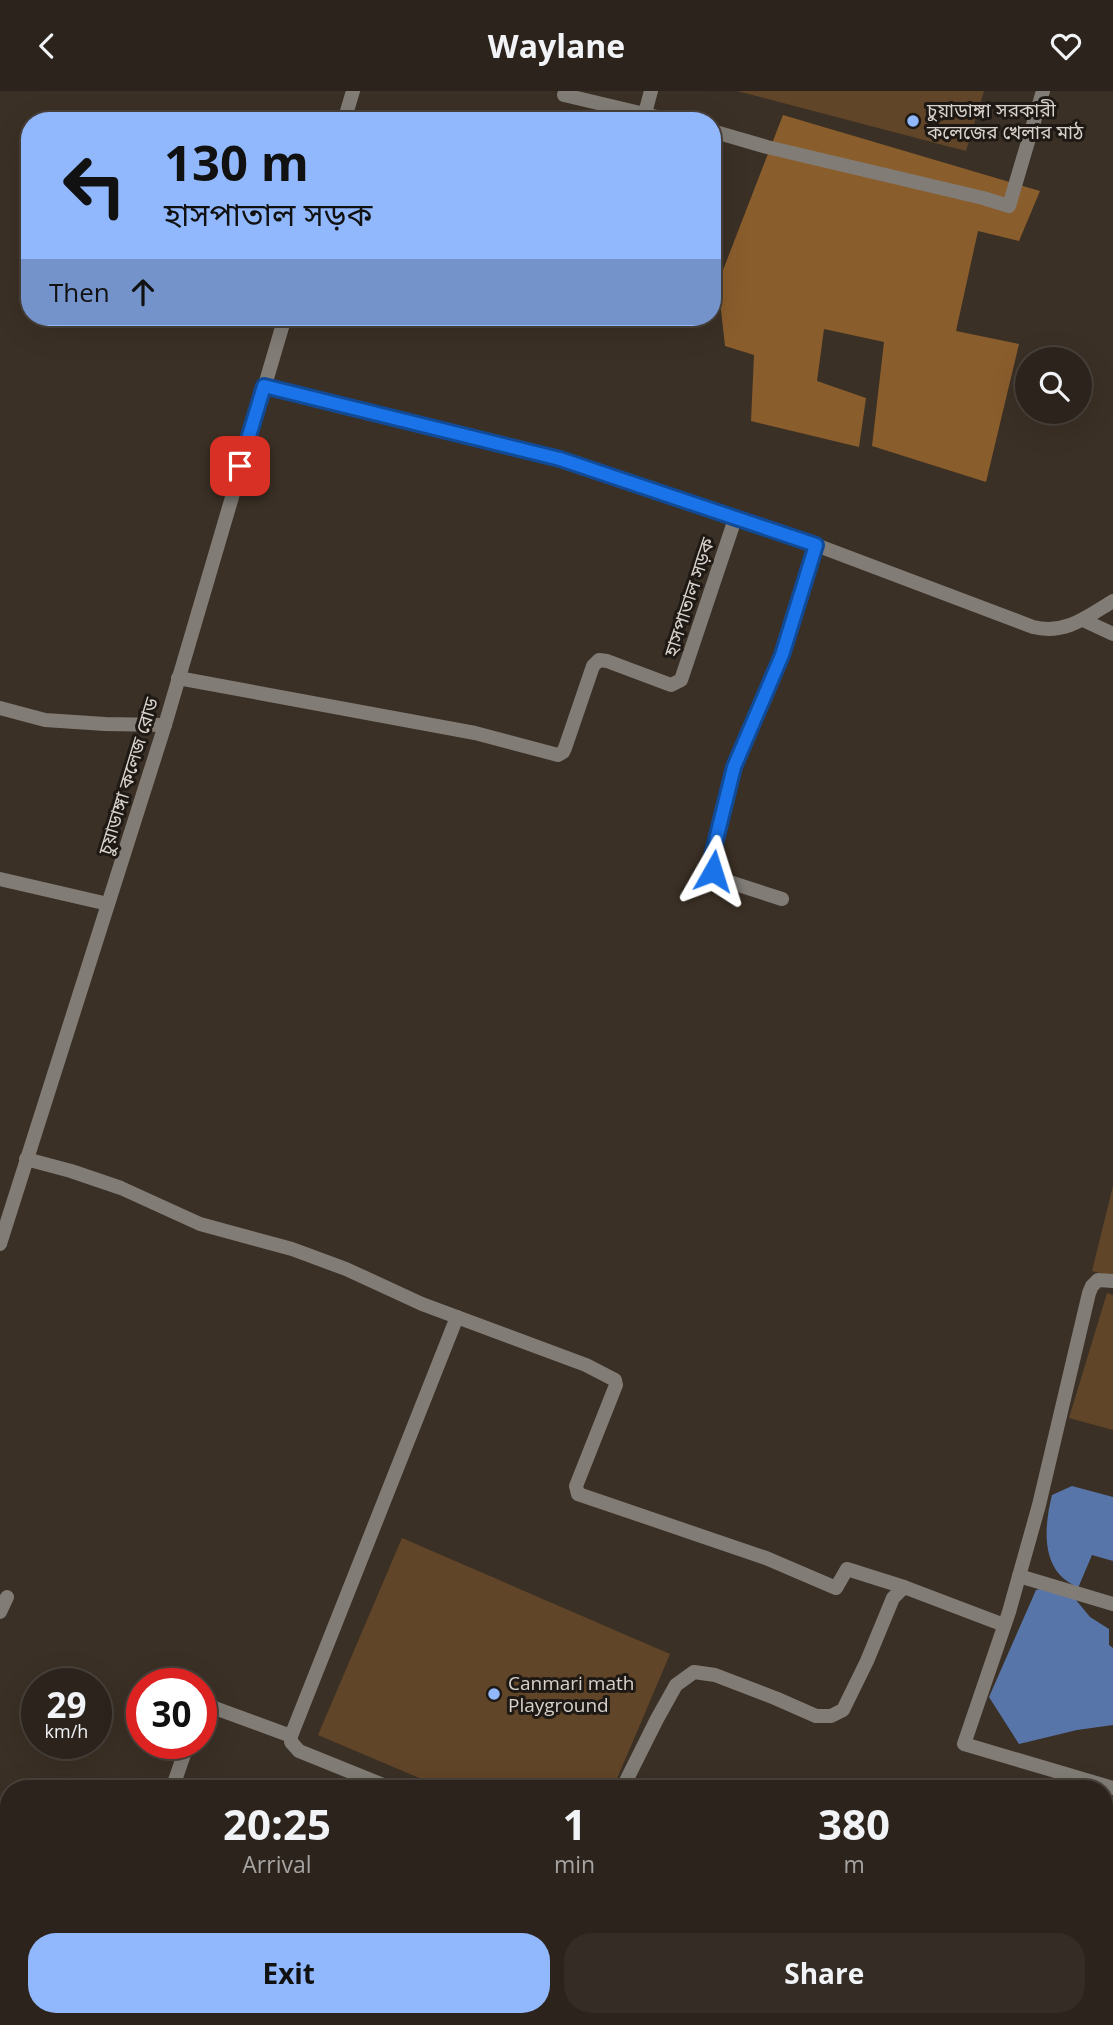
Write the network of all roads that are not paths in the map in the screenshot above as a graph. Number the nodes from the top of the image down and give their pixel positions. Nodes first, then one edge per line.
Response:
1 (354, 91) edge
2 (651, 91) edge
3 (1043, 91) edge
4 (564, 95) dead end
5 (347, 112) edge
6 (640, 112) edge
7 (645, 112) edge
8 (721, 134) edge
9 (282, 326) edge
10 (264, 386) junction
11 (735, 519) junction
12 (816, 545) junction
13 (1113, 601) edge
14 (1083, 619) junction
15 (1113, 634) edge
16 (178, 678) junction
17 (0, 708) edge
18 (165, 726) junction
19 (0, 879) edge
20 (782, 899) dead end
21 (108, 904) junction
22 (26, 1159) junction
23 (4, 1213) edge
24 (0, 1244) edge
25 (1113, 1282) edge
26 (457, 1317) junction
27 (1019, 1576) junction
28 (904, 1587) junction
29 (7, 1597) dead end
30 (1113, 1604) edge
31 (0, 1612) edge
32 (1004, 1625) junction
33 (217, 1709) edge
34 (291, 1736) junction
35 (182, 1759) edge
36 (175, 1780) edge
37 (371, 1780) edge
38 (626, 1780) edge
39 (1086, 1780) edge

1 - 5 street
2 - 7 street
3 - 8 street
4 - 6 street
9 - 10 street, চুয়াডাঙ্গা কলেজ রোড
10 - 11 street
10 - 16 street, চুয়াডাঙ্গা কলেজ রোড
11 - 12 street, হাসপাতাল সড়ক
11 - 16 street, হাসপাতাল সড়ক
12 - 14 street, হাসপাতাল সড়ক
12 - 20 street
13 - 14 street, হাসপাতাল সড়ক
14 - 15 street
16 - 18 street, চুয়াডাঙ্গা কলেজ রোড
17 - 18 street
18 - 21 street, চুয়াডাঙ্গা কলেজ রোড
19 - 21 street
21 - 22 street, চুয়াডাঙ্গা কলেজ রোড
22 - 23 street, চুয়াডাঙ্গা কলেজ রোড
22 - 26 street
23 - 24 street, চুয়াডাঙ্গা কলেজ রোড
25 - 27 street
26 - 28 street
26 - 34 street
27 - 30 street
27 - 32 street
28 - 32 street
28 - 38 street
29 - 31 street
32 - 39 street
33 - 34 street
34 - 37 street
35 - 36 street

